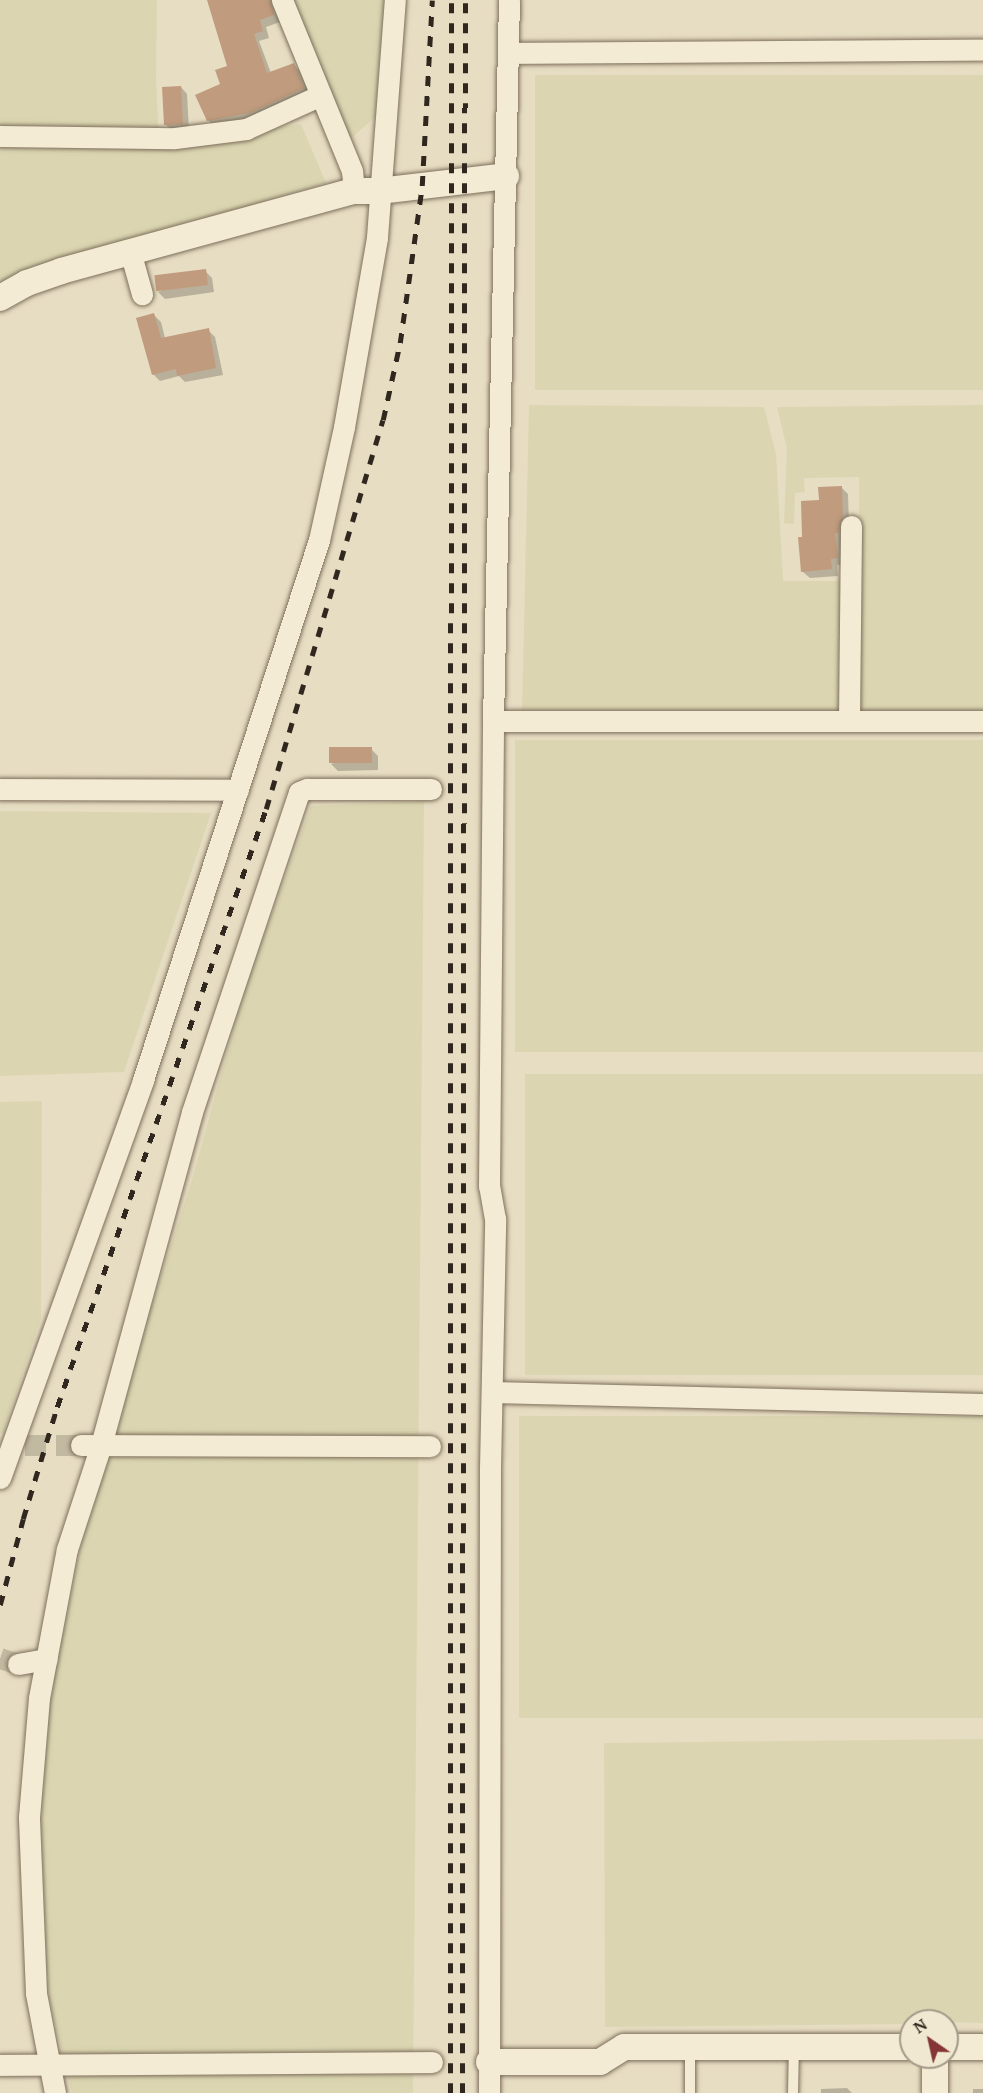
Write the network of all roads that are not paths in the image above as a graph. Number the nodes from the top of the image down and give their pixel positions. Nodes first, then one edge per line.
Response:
1 (282, 0) edge
2 (395, 0) edge
3 (509, 0) edge
4 (983, 50) edge
5 (509, 53) junction
6 (321, 95) junction
7 (0, 136) edge
8 (506, 176) junction
9 (367, 191) junction
10 (130, 251) junction
11 (142, 294) dead end
12 (0, 298) edge
13 (851, 526) dead end
14 (849, 720) junction
15 (983, 721) edge
16 (493, 722) junction
17 (0, 789) edge
18 (431, 789) dead end
19 (238, 790) junction
20 (492, 1392) junction
21 (983, 1404) edge
22 (12, 1445) edge
23 (91, 1445) junction
24 (429, 1446) dead end
25 (0, 1478) edge
26 (46, 1659) junction
27 (18, 1664) tunnel mouth
28 (794, 2046) junction
29 (690, 2047) junction
30 (899, 2047) edge
31 (959, 2047) edge
32 (983, 2047) edge
33 (432, 2062) dead end
34 (489, 2062) junction
35 (48, 2064) junction
36 (0, 2065) edge
37 (935, 2069) edge
38 (55, 2093) edge
39 (489, 2093) edge
40 (690, 2093) edge
41 (793, 2093) edge
42 (935, 2093) edge

1 - 6 street
2 - 9 street
3 - 5 street
4 - 5 street
5 - 8 street
6 - 7 street
6 - 9 street
8 - 9 street
8 - 16 street
9 - 10 street
9 - 19 street
10 - 11 street
10 - 12 street
13 - 14 street
14 - 15 street
14 - 16 street
16 - 20 street
17 - 19 street
18 - 23 street
19 - 22 street
20 - 21 street
20 - 34 street
22 - 25 street
23 - 24 street
23 - 26 street
26 - 27 street
26 - 35 street
28 - 29 street
28 - 30 street
28 - 41 lane
29 - 34 street
29 - 40 lane
31 - 32 street
33 - 35 street
34 - 39 street
35 - 36 street
35 - 38 street
37 - 42 street

